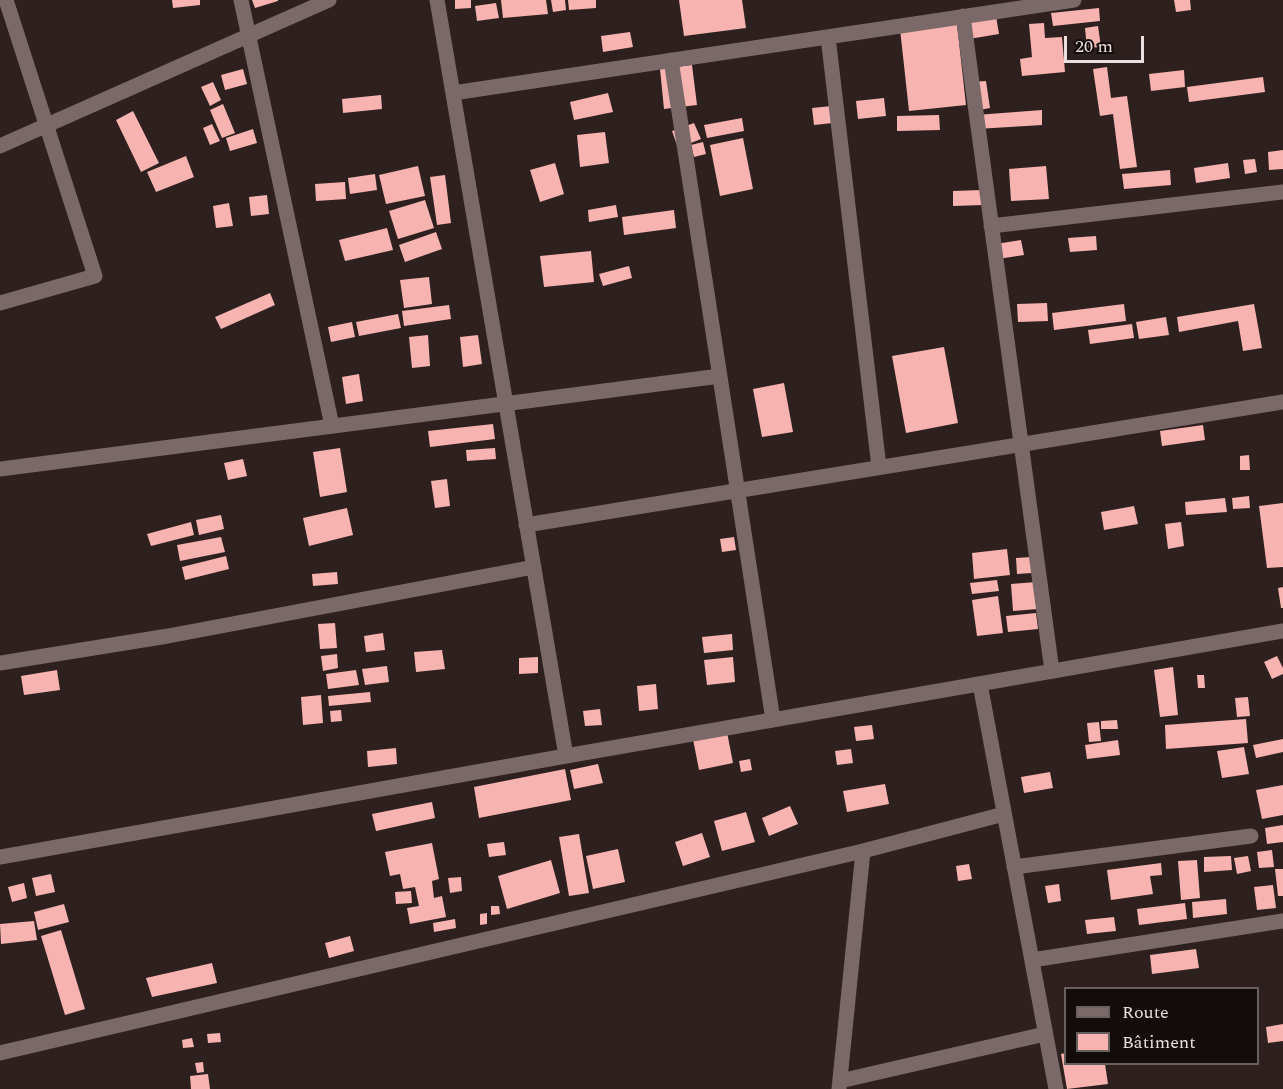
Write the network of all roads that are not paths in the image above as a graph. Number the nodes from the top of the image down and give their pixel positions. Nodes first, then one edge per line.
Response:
1 (6, 0) edge
2 (241, 0) edge
3 (329, 0) edge
4 (437, 0) edge
5 (1074, 0) edge
6 (963, 16) junction
7 (249, 36) junction
8 (828, 37) junction
9 (671, 60) junction
10 (453, 93) junction
11 (46, 125) junction
12 (0, 146) edge
13 (1283, 192) edge
14 (991, 226) junction
15 (0, 303) edge
16 (720, 376) junction
17 (1283, 402) edge
18 (506, 404) junction
19 (332, 426) junction
20 (1021, 445) junction
21 (879, 467) junction
22 (0, 468) edge
23 (737, 490) junction
24 (526, 525) junction
25 (534, 567) junction
26 (1283, 631) edge
27 (0, 663) edge
28 (1052, 671) junction
29 (980, 684) junction
30 (773, 720) junction
31 (566, 756) junction
32 (1004, 814) junction
33 (1251, 836) dead end
34 (863, 851) junction
35 (0, 857) edge
36 (1014, 867) junction
37 (1283, 921) edge
38 (1032, 960) junction
39 (1046, 1034) junction
40 (0, 1053) edge
41 (840, 1085) edge
42 (1056, 1089) edge

1 - 11 street
2 - 7 street
3 - 7 street
4 - 10 street
5 - 6 street
6 - 8 street
6 - 14 street
7 - 11 street
7 - 19 street
8 - 9 street
8 - 21 street
9 - 10 street
9 - 16 street
10 - 18 street
11 - 12 street
11 - 15 street
13 - 14 street
14 - 20 street
16 - 18 street
16 - 23 street
17 - 20 street
18 - 19 street
18 - 24 street
19 - 22 street
20 - 21 street
20 - 28 street
21 - 23 street
23 - 24 street
23 - 30 street
24 - 25 street
25 - 27 street
25 - 31 street
26 - 28 street
28 - 29 street
29 - 30 street
29 - 32 street
30 - 31 street
31 - 35 street
32 - 34 street
32 - 36 street
33 - 36 street
34 - 40 street
34 - 41 street
36 - 38 street
37 - 38 street
38 - 39 street
39 - 41 street
39 - 42 street

